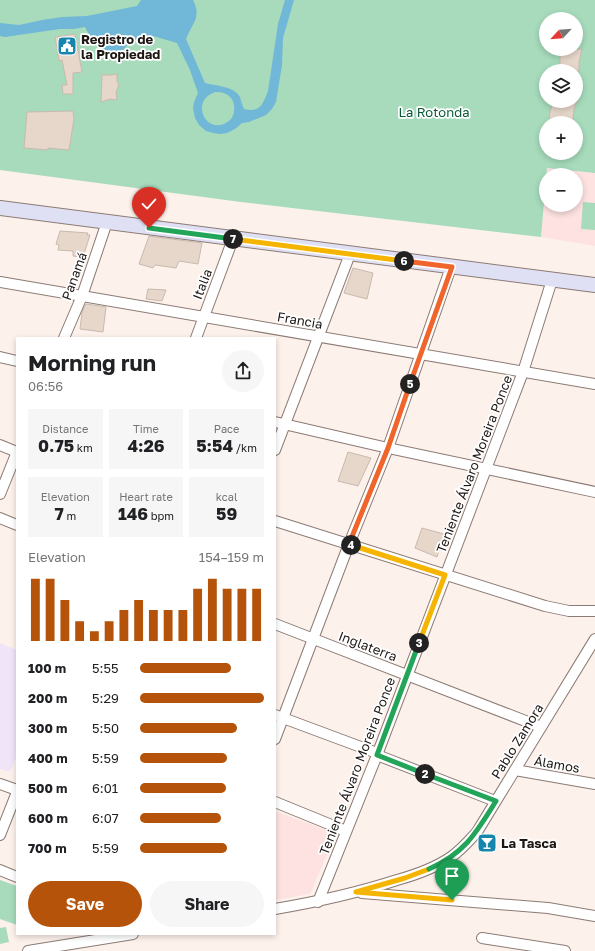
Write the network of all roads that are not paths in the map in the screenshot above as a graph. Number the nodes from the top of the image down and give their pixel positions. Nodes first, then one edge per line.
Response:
1 (0, 208) edge
2 (107, 222) junction
3 (233, 239) junction
4 (350, 254) junction
5 (452, 267) junction
6 (552, 280) junction
7 (0, 282) edge
8 (595, 285) edge
9 (82, 296) junction
10 (204, 317) junction
11 (64, 337) edge
12 (196, 337) edge
13 (318, 337) junction
14 (421, 354) junction
15 (0, 357) edge
16 (16, 361) edge
17 (523, 372) junction
18 (595, 384) edge
19 (280, 423) edge
20 (0, 445) edge
21 (276, 445) edge
22 (388, 448) junction
23 (16, 452) edge
24 (16, 454) edge
25 (486, 469) junction
26 (595, 492) edge
27 (0, 494) edge
28 (0, 518) edge
29 (276, 521) edge
30 (16, 525) edge
31 (349, 544) junction
32 (445, 575) junction
33 (595, 611) edge
34 (276, 624) edge
35 (313, 639) junction
36 (595, 639) edge
37 (407, 675) junction
38 (279, 716) edge
39 (541, 727) junction
40 (276, 733) edge
41 (377, 754) junction
42 (515, 770) junction
43 (0, 784) edge
44 (595, 784) edge
45 (16, 791) edge
46 (16, 794) edge
47 (496, 801) junction
48 (276, 802) edge
49 (346, 831) junction
50 (0, 835) edge
51 (0, 870) edge
52 (16, 876) edge
53 (356, 892) junction
54 (318, 902) junction
55 (276, 909) edge
56 (595, 916) edge
57 (127, 935) edge
58 (482, 938) dead end
59 (85, 942) edge
60 (28, 951) edge
61 (564, 951) edge

1 - 2 street
2 - 3 street
2 - 9 street, Panamá
3 - 4 street
3 - 10 street, Italia
4 - 5 street
4 - 13 street
5 - 6 street
5 - 14 street
6 - 8 street
6 - 17 street, Teniente Álvaro Moreira Ponce
7 - 9 street, Francia
9 - 10 street, Francia
9 - 11 street, Panamá
10 - 12 street, Italia
10 - 13 street, Francia
13 - 14 street, Francia
13 - 19 street
14 - 17 street, Francia
14 - 22 street
15 - 16 street
17 - 18 street, Francia
17 - 25 street, Teniente Álvaro Moreira Ponce
19 - 21 street
19 - 22 street
20 - 23 street
22 - 25 street
22 - 31 street
24 - 27 street
25 - 26 street
25 - 32 street, Teniente Álvaro Moreira Ponce
28 - 30 street
29 - 31 street
31 - 32 street
31 - 35 street
32 - 33 street
32 - 37 street, Teniente Álvaro Moreira Ponce
34 - 35 street, Inglaterra
35 - 37 street, Inglaterra
35 - 38 street
36 - 39 street, Pablo Zamora
37 - 39 street, Inglaterra
37 - 41 street, Teniente Álvaro Moreira Ponce
38 - 40 street
38 - 41 street
39 - 42 street, Pablo Zamora
41 - 47 street
41 - 49 street, Teniente Álvaro Moreira Ponce
42 - 44 street, Álamos
42 - 47 street, Pablo Zamora
43 - 45 street
46 - 50 street
47 - 53 street, Pablo Zamora
48 - 49 street
49 - 54 street, Teniente Álvaro Moreira Ponce
51 - 52 street
53 - 54 street, Pablo Zamora
53 - 56 street
54 - 55 street, Pablo Zamora
57 - 59 street
58 - 61 street
59 - 60 street

